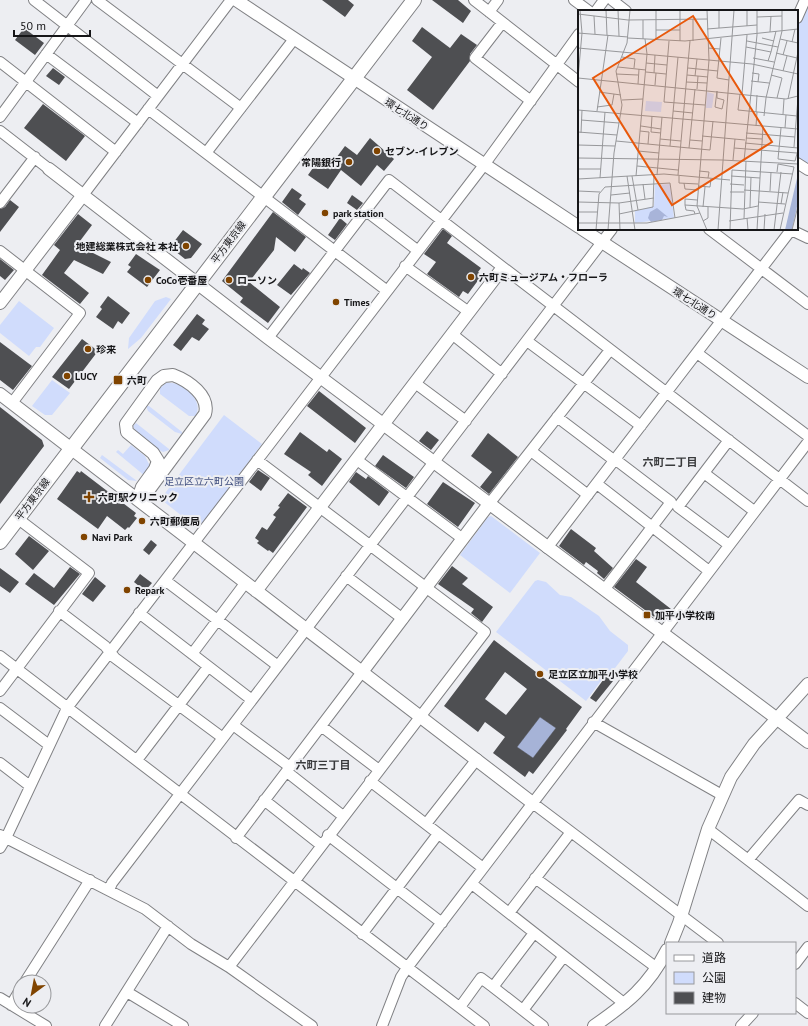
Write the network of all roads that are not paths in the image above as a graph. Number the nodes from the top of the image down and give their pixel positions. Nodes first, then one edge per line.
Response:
1 (34, 0) edge
2 (86, 0) edge
3 (97, 0) edge
4 (231, 0) edge
5 (236, 0) edge
6 (414, 0) edge
7 (474, 0) edge
8 (498, 0) edge
9 (574, 0) edge
10 (604, 0) edge
11 (612, 0) edge
12 (805, 0) edge
13 (588, 10) edge
14 (597, 10) edge
15 (625, 10) edge
16 (489, 12) junction
17 (798, 16) edge
18 (502, 23) junction
19 (67, 25) junction
20 (578, 35) edge
21 (294, 39) junction
22 (46, 54) junction
23 (0, 62) edge
24 (183, 64) junction
25 (557, 65) junction
26 (353, 79) junction
27 (578, 81) edge
28 (26, 82) junction
29 (158, 96) junction
30 (531, 101) junction
31 (241, 108) junction
32 (148, 109) junction
33 (0, 116) edge
34 (138, 123) junction
35 (0, 131) edge
36 (116, 152) junction
37 (206, 154) junction
38 (35, 157) junction
39 (798, 164) edge
40 (484, 165) junction
41 (49, 169) joint
42 (808, 170) edge
43 (83, 195) junction
44 (263, 196) junction
45 (0, 204) edge
46 (366, 210) junction
47 (441, 220) junction
48 (578, 226) edge
49 (584, 230) edge
50 (611, 230) edge
51 (710, 230) edge
52 (790, 230) edge
53 (807, 237) edge
54 (602, 242) junction
55 (335, 250) junction
56 (418, 250) junction
57 (0, 251) edge
58 (405, 266) junction
59 (502, 269) junction
60 (762, 269) junction
61 (25, 270) junction
62 (196, 283) junction
63 (386, 290) junction
64 (0, 303) edge
65 (808, 304) edge
66 (553, 306) junction
67 (468, 312) junction
68 (722, 321) junction
69 (452, 334) junction
70 (268, 338) junction
71 (527, 341) junction
72 (610, 350) junction
73 (697, 353) junction
74 (502, 374) junction
75 (321, 377) junction
76 (808, 377) edge
77 (415, 383) junction
78 (584, 383) junction
79 (667, 392) junction
80 (0, 394) edge
81 (12, 403) junction
82 (557, 418) junction
83 (466, 420) junction
84 (383, 425) junction
85 (641, 426) junction
86 (808, 436) edge
87 (729, 440) junction
88 (808, 442) edge
89 (70, 448) junction
90 (531, 451) junction
91 (257, 460) junction
92 (357, 460) junction
93 (615, 460) junction
94 (434, 462) junction
95 (704, 473) junction
96 (779, 479) junction
97 (597, 484) junction
98 (588, 495) junction
99 (407, 497) junction
100 (138, 499) junction
101 (808, 501) edge
102 (489, 504) junction
103 (674, 504) junction
104 (321, 508) junction
105 (754, 512) junction
106 (17, 518) junction
107 (652, 527) junction
108 (462, 539) junction
109 (0, 542) edge
110 (194, 542) junction
111 (729, 545) junction
112 (370, 546) junction
113 (547, 548) junction
114 (709, 571) junction
115 (346, 576) junction
116 (166, 581) junction
117 (246, 582) junction
118 (426, 588) junction
119 (256, 590) junction
120 (604, 590) junction
121 (59, 612) junction
122 (139, 613) junction
123 (218, 619) junction
124 (403, 619) junction
125 (306, 628) junction
126 (662, 634) junction
127 (110, 652) junction
128 (192, 654) junction
129 (0, 656) edge
130 (208, 666) junction
131 (278, 666) junction
132 (16, 669) junction
133 (362, 672) junction
134 (808, 684) edge
135 (0, 690) edge
136 (252, 700) junction
137 (179, 705) junction
138 (0, 708) edge
139 (67, 708) junction
140 (420, 716) junction
141 (776, 718) junction
142 (593, 722) junction
143 (233, 725) junction
144 (321, 726) junction
145 (223, 738) junction
146 (808, 742) edge
147 (49, 745) junction
148 (477, 759) junction
149 (137, 760) junction
150 (0, 763) edge
151 (288, 770) junction
152 (378, 770) junction
153 (370, 781) junction
154 (30, 786) junction
155 (181, 794) junction
156 (722, 795) junction
157 (264, 800) junction
158 (532, 802) junction
159 (808, 805) edge
160 (343, 816) junction
161 (426, 824) junction
162 (708, 829) junction
163 (571, 832) junction
164 (438, 834) junction
165 (328, 835) junction
166 (3, 837) edge
167 (236, 838) junction
168 (321, 845) junction
169 (0, 848) edge
170 (748, 860) junction
171 (483, 868) junction
172 (535, 878) junction
173 (90, 880) junction
174 (294, 881) junction
175 (472, 884) junction
176 (397, 888) junction
177 (109, 890) junction
178 (808, 906) edge
179 (509, 913) junction
180 (682, 915) junction
181 (442, 923) junction
182 (168, 926) junction
183 (534, 933) junction
184 (362, 934) junction
185 (670, 942) edge
186 (717, 942) edge
187 (808, 947) edge
188 (666, 952) edge
189 (564, 956) junction
190 (796, 963) edge
191 (229, 968) junction
192 (407, 968) junction
193 (657, 968) junction
194 (30, 974) edge
195 (493, 987) junction
196 (127, 992) junction
197 (0, 998) edge
198 (11, 1004) joint
199 (625, 1004) junction
200 (796, 1004) edge
201 (460, 1007) junction
202 (523, 1010) junction
203 (808, 1013) edge
204 (752, 1014) edge
205 (306, 1024) edge
206 (46, 1026) edge
207 (105, 1026) edge
208 (183, 1026) edge
209 (382, 1026) edge
210 (484, 1026) edge
211 (543, 1026) edge
212 (594, 1026) edge
213 (741, 1026) edge

1 - 19 street
2 - 19 street
3 - 24 street
4 - 24 street
5 - 21 street, 環七北通り
6 - 26 main road, 平方東京線
7 - 16 street
8 - 16 street
9 - 13 street
10 - 14 street
11 - 15 street
12 - 17 street
16 - 18 street
18 - 25 street
18 - 30 street
19 - 22 street
19 - 29 street
20 - 25 street
21 - 26 street, 環七北通り
21 - 31 street
22 - 28 street
22 - 34 street
23 - 28 street
24 - 29 street
24 - 31 street
25 - 27 street
25 - 30 street
26 - 40 street, 環七北通り
26 - 44 main road, 平方東京線
28 - 33 street
28 - 36 street
29 - 32 street
30 - 40 street
31 - 37 street
32 - 34 street
32 - 37 street
34 - 36 street
35 - 38 street
36 - 43 street
37 - 44 street
38 - 41 street
38 - 45 street
39 - 42 street
40 - 47 street
40 - 48 street, 環七北通り
41 - 43 street
43 - 61 street
43 - 62 street
44 - 55 street
44 - 62 main road, 平方東京線
46 - 47 street
46 - 55 street
46 - 56 street
47 - 56 street
47 - 59 street
49 - 54 street, 環七北通り
50 - 54 street
51 - 60 street
52 - 53 street
52 - 60 street
54 - 66 street
54 - 68 street, 環七北通り
55 - 63 street
55 - 70 street
56 - 58 street
57 - 61 street
58 - 63 street
58 - 67 street
59 - 66 street
59 - 67 street
60 - 65 street
60 - 68 street
61 - 64 street
61 - 81 street
62 - 70 street
62 - 89 main road, 平方東京線
63 - 75 street
66 - 71 street
66 - 72 street
67 - 69 street
68 - 73 street
68 - 76 street, 環七北通り
69 - 74 street
69 - 77 street
70 - 75 street
71 - 74 street
71 - 78 street
72 - 78 street
72 - 79 street
73 - 79 street
73 - 86 street
74 - 83 street
75 - 84 street
75 - 91 street
77 - 83 street
77 - 84 street
78 - 82 street
78 - 85 street
79 - 85 street
79 - 87 street
80 - 81 street
81 - 89 street
82 - 90 street
82 - 93 street
83 - 94 street
84 - 92 street
84 - 94 street
85 - 93 street
87 - 95 street
87 - 96 street
88 - 96 street
89 - 100 street
89 - 106 main road, 平方東京線
90 - 98 street
90 - 102 street
91 - 104 street
91 - 110 street
92 - 99 street
92 - 104 street
93 - 97 street
93 - 103 street
94 - 99 street
94 - 102 street
95 - 103 street
95 - 105 street
96 - 101 street
96 - 105 street
97 - 98 street
97 - 107 street
98 - 113 street
99 - 108 street
99 - 112 street
100 - 100 street
100 - 110 street
102 - 108 street
102 - 113 street
103 - 107 street
103 - 111 street
104 - 112 street
104 - 119 street
105 - 111 street
106 - 109 main road, 平方東京線
106 - 121 street
107 - 114 street
107 - 120 street
108 - 118 street
110 - 116 street
110 - 117 street
111 - 114 street
112 - 115 street
112 - 118 street
113 - 120 street
114 - 126 street
115 - 124 street
115 - 125 street
116 - 122 street
116 - 123 street
117 - 119 street
117 - 123 street
118 - 124 street
118 - 140 street
119 - 125 street
120 - 126 street
121 - 127 street
121 - 132 street
122 - 127 street
122 - 128 street
123 - 128 street
123 - 131 street
124 - 133 street
125 - 131 street
125 - 133 street
126 - 141 street
126 - 142 street
127 - 137 street
127 - 139 street
128 - 130 street
129 - 132 street
130 - 136 street
130 - 137 street
131 - 136 street
132 - 135 street
132 - 139 street
133 - 140 street
133 - 144 street
134 - 141 street
136 - 143 street
137 - 145 street
137 - 149 street
138 - 147 street
139 - 147 street
139 - 149 street
140 - 148 street
140 - 152 street
141 - 146 street
141 - 156 street
142 - 156 street
142 - 158 street
143 - 145 street
143 - 151 street
144 - 151 street
144 - 152 street
145 - 155 street
147 - 154 street
148 - 158 street
148 - 161 street
149 - 155 street
150 - 154 street
151 - 157 street
151 - 160 street
152 - 153 street
153 - 160 street
153 - 161 street
154 - 166 street
155 - 167 street
155 - 177 street
156 - 162 street
157 - 167 street
157 - 168 street
158 - 163 street
158 - 171 street
159 - 170 street
160 - 165 street
161 - 164 street
162 - 170 street
162 - 180 street
163 - 172 street
163 - 180 street
164 - 171 street
164 - 176 street
165 - 168 street
165 - 176 street
166 - 169 street
166 - 173 street
167 - 174 street
168 - 174 street
170 - 178 street
171 - 175 street
172 - 179 street
172 - 193 street
173 - 177 street
173 - 194 street
174 - 184 street
174 - 191 street
175 - 179 street
175 - 181 street
176 - 181 street
176 - 184 street
177 - 182 street
179 - 183 street
180 - 185 street
180 - 186 street
181 - 192 street
182 - 191 street
182 - 196 street
183 - 189 street
183 - 195 street
184 - 192 street
187 - 190 street
188 - 193 street
189 - 199 street
189 - 202 street
191 - 205 street
192 - 201 street
192 - 209 street
193 - 199 street
195 - 201 street
195 - 202 street
196 - 207 street
196 - 208 street
197 - 198 street
198 - 206 street
199 - 212 street
200 - 203 street
201 - 210 street
202 - 211 street
204 - 213 street

